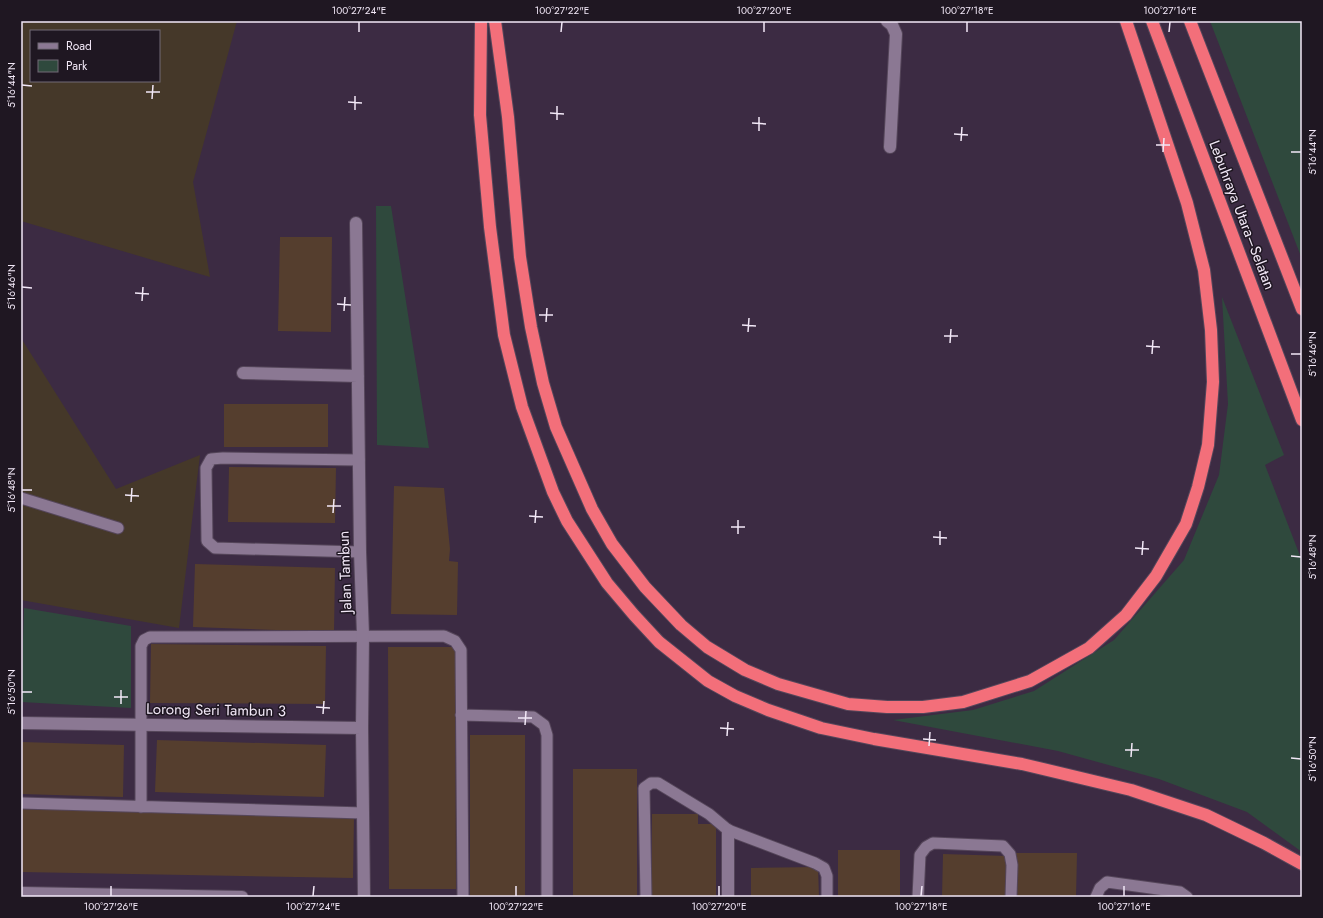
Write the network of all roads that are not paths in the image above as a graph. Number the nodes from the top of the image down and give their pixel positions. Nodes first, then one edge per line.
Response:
1 (481, 21) edge
2 (496, 21) edge
3 (887, 21) edge
4 (1126, 21) edge
5 (1152, 21) edge
6 (1190, 21) edge
7 (890, 147) dead end
8 (356, 223) dead end
9 (1302, 309) edge
10 (243, 373) dead end
11 (358, 376) junction
12 (1302, 420) edge
13 (359, 460) junction
14 (21, 498) edge
15 (118, 528) dead end
16 (360, 552) junction
17 (363, 635) junction
18 (461, 715) junction
19 (21, 723) edge
20 (140, 725) junction
21 (362, 728) junction
22 (21, 803) edge
23 (141, 807) junction
24 (363, 813) junction
25 (728, 830) junction
26 (1302, 864) edge
27 (21, 893) edge
28 (242, 897) edge
29 (364, 897) edge
30 (462, 897) edge
31 (547, 897) edge
32 (646, 897) edge
33 (728, 897) edge
34 (827, 897) edge
35 (918, 897) edge
36 (1011, 897) edge
37 (1096, 897) edge
38 (1187, 897) edge

1 - 26 highway
2 - 4 highway
3 - 7 street
5 - 12 highway, Lebuhraya Utara–Selatan
6 - 9 highway, Lebuhraya Utara–Selatan
8 - 11 street, Jalan Tambun
10 - 11 street
11 - 13 street, Jalan Tambun
13 - 16 street, Jalan Tambun
13 - 16 lane
14 - 15 lane
16 - 17 street, Jalan Tambun
17 - 18 lane
17 - 20 lane
17 - 21 street, Jalan Tambun
18 - 30 lane
18 - 31 lane
19 - 20 street, Lorong Seri Tambun 3
20 - 21 street, Lorong Seri Tambun 3
20 - 23 lane
21 - 24 street, Jalan Tambun
22 - 23 lane
23 - 24 lane
24 - 29 street, Jalan Tambun
25 - 32 lane
25 - 33 street
25 - 34 lane
27 - 28 street
35 - 36 lane
37 - 38 lane

